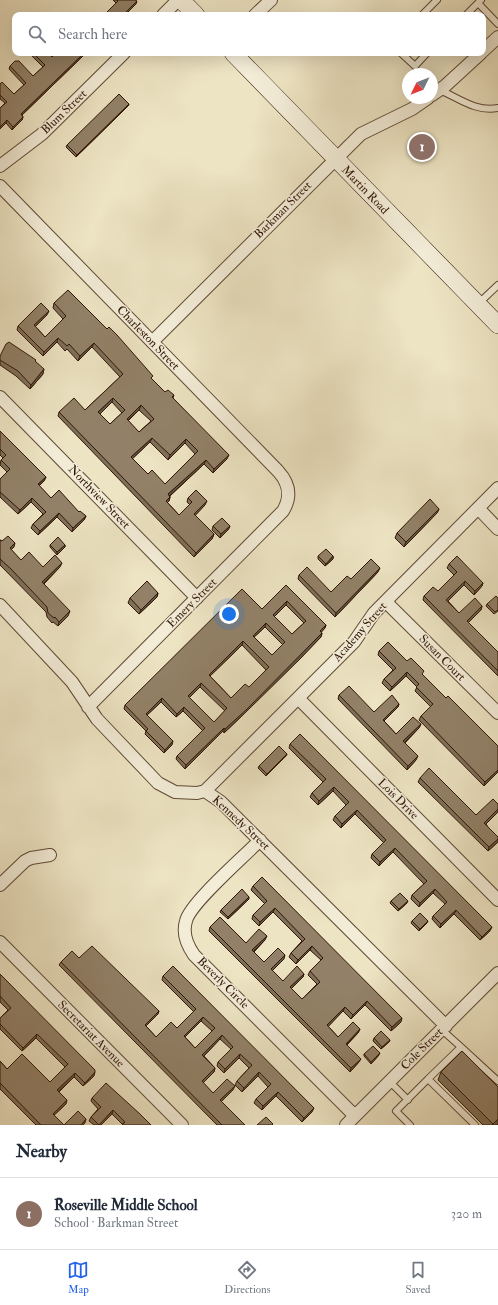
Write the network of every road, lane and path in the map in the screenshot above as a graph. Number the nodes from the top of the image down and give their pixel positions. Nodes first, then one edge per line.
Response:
1 (178, 0) edge
2 (181, 0) edge
3 (271, 0) edge
4 (437, 0) edge
5 (479, 2) edge
6 (165, 12) edge
7 (193, 12) edge
8 (258, 12) edge
9 (425, 12) edge
10 (469, 12) edge
11 (498, 24) edge
12 (498, 37) edge
13 (486, 48) edge
14 (121, 56) edge
15 (236, 56) edge
16 (404, 56) edge
17 (424, 56) edge
18 (478, 56) edge
19 (438, 91) edge
20 (438, 94) edge
21 (419, 104) edge
22 (498, 108) edge
23 (335, 158) junction
24 (0, 166) edge
25 (0, 186) edge
26 (498, 285) edge
27 (478, 305) junction
28 (498, 326) edge
29 (152, 342) junction
30 (0, 397) edge
31 (498, 488) edge
32 (289, 495) joint
33 (478, 508) junction
34 (498, 529) edge
35 (197, 598) junction
36 (386, 602) junction
37 (0, 605) edge
38 (298, 698) junction
39 (88, 707) junction
40 (498, 713) edge
41 (205, 791) junction
42 (260, 840) junction
43 (50, 855) dead end
44 (0, 885) edge
45 (498, 900) edge
46 (0, 942) edge
47 (498, 973) edge
48 (444, 1028) junction
49 (461, 1047) junction
50 (428, 1079) junction
51 (498, 1081) edge
52 (390, 1082) junction
53 (408, 1100) junction
54 (355, 1116) junction
55 (182, 1125) edge
56 (346, 1125) edge
57 (410, 1125) edge
58 (475, 1125) edge

1 - 6 street
2 - 7 street
3 - 8 street
4 - 9 lane
5 - 10 lane
5 - 11 lane
12 - 13 street
14 - 24 street, Blum Street
15 - 23 street, Martin Road
16 - 17 lane
18 - 19 street
20 - 22 lane
21 - 23 street, Barkman Street
23 - 27 street, Martin Road
23 - 29 street, Barkman Street
25 - 29 street, Charleston Street
26 - 27 lane
27 - 28 street, Martin Road
29 - 32 street, Charleston Street
30 - 35 street, Northview Street
31 - 33 street, Academy Street
32 - 35 street, Emery Street
33 - 34 street
33 - 36 street, Academy Street
35 - 39 street, Emery Street
36 - 38 street, Academy Street
36 - 40 street, Susan Court
37 - 39 street, Kennedy Street
38 - 41 street, Academy Street
38 - 45 street, Lois Drive
39 - 41 street, Kennedy Street
41 - 42 street, Kennedy Street
42 - 48 street, Kennedy Street
42 - 54 street, Beverly Circle
43 - 44 street
46 - 55 street, Secretariat Avenue
47 - 48 street, Cole Street
48 - 49 lane
48 - 52 street, Cole Street
49 - 50 lane
49 - 51 lane
50 - 53 lane
50 - 58 lane
52 - 53 lane
52 - 54 street, Cole Street
53 - 57 lane
54 - 56 street, Cole Street

